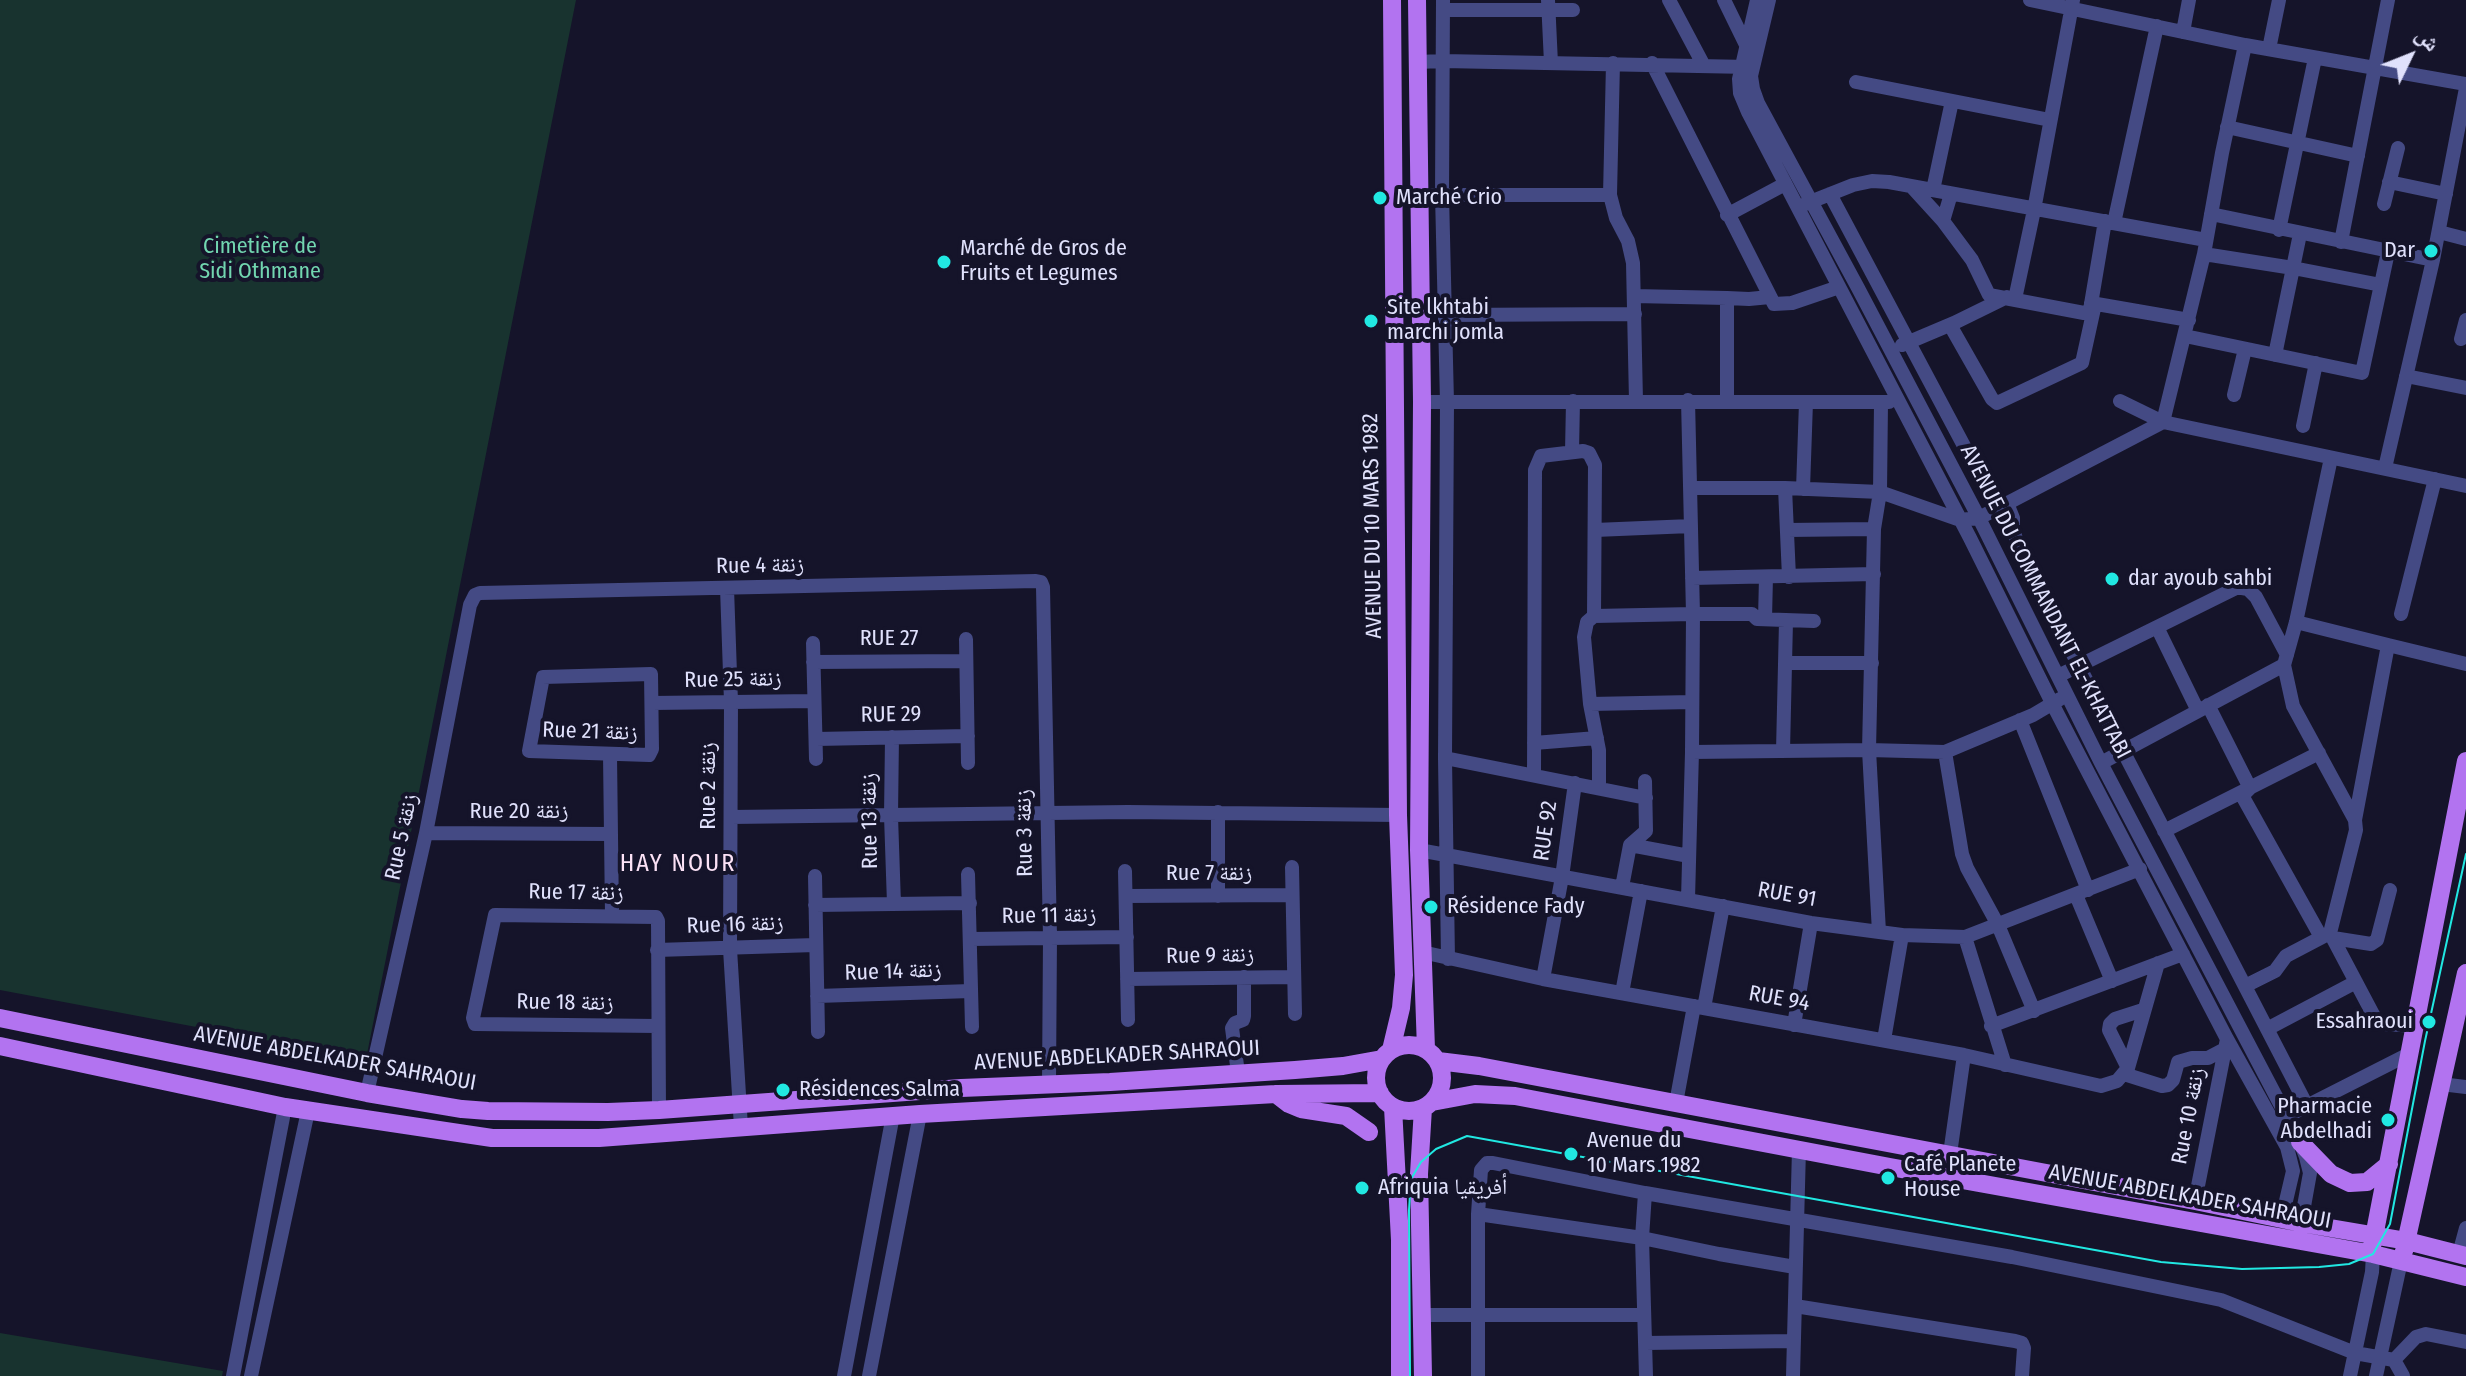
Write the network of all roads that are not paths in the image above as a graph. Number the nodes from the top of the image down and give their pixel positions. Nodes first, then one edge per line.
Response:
1 (1392, 0) edge
2 (1417, 0) edge
3 (1669, 0) edge
4 (1724, 0) edge
5 (1757, 0) edge
6 (1769, 0) edge
7 (2030, 0) edge
8 (2189, 0) edge
9 (2279, 0) edge
10 (2388, 0) edge
11 (2072, 4) edge
12 (1443, 5) edge
13 (1548, 5) edge
14 (1573, 10) dead end
15 (2157, 26) junction
16 (2183, 32) junction
17 (1746, 45) junction
18 (2245, 45) junction
19 (2269, 49) junction
20 (2315, 58) junction
21 (1443, 61) junction
22 (1418, 62) junction
23 (1551, 63) junction
24 (1613, 63) junction
25 (1652, 63) junction
26 (1703, 64) junction
27 (1747, 66) junction
28 (2376, 68) junction
29 (1856, 82) dead end
30 (2466, 86) edge
31 (1952, 101) junction
32 (2050, 120) junction
33 (2227, 127) junction
34 (2297, 143) junction
35 (2398, 148) dead end
36 (2358, 156) junction
37 (2389, 182) junction
38 (1785, 184) junction
39 (1911, 187) junction
40 (1933, 190) junction
41 (1830, 194) junction
42 (1951, 194) junction
43 (2446, 194) junction
44 (1419, 195) junction
45 (1442, 195) junction
46 (1610, 195) junction
47 (2384, 204) dead end
48 (1804, 205) junction
49 (2034, 210) junction
50 (2211, 214) junction
51 (1727, 215) junction
52 (1943, 221) junction
53 (2109, 222) junction
54 (2279, 230) junction
55 (2439, 232) junction
56 (2300, 234) junction
57 (2466, 239) edge
58 (2341, 242) junction
59 (2205, 247) junction
60 (2388, 252) junction
61 (2433, 260) junction
62 (2293, 268) junction
63 (2381, 285) junction
64 (1839, 287) junction
65 (1634, 296) junction
66 (1770, 297) junction
67 (1727, 298) junction
68 (2011, 298) junction
69 (2093, 303) junction
70 (1635, 314) junction
71 (1445, 315) junction
72 (2189, 320) junction
73 (2466, 320) edge
74 (1950, 325) junction
75 (2185, 336) junction
76 (2461, 339) dead end
77 (1909, 343) junction
78 (2245, 349) junction
79 (1891, 350) junction
80 (2275, 355) junction
81 (2316, 363) junction
82 (2406, 376) junction
83 (2466, 388) edge
84 (2234, 395) dead end
85 (1688, 400) junction
86 (1573, 401) junction
87 (1636, 401) junction
88 (1727, 401) junction
89 (1898, 401) junction
90 (2120, 401) dead end
91 (1422, 402) junction
92 (1447, 402) junction
93 (1806, 402) junction
94 (1881, 403) junction
95 (2163, 422) junction
96 (2303, 426) dead end
97 (1572, 452) junction
98 (2331, 458) junction
99 (2385, 468) junction
100 (2435, 479) junction
101 (2466, 486) edge
102 (1691, 488) junction
103 (1785, 488) junction
104 (1803, 489) junction
105 (1880, 492) junction
106 (2002, 506) junction
107 (1979, 518) junction
108 (1960, 520) junction
109 (1691, 526) junction
110 (1874, 529) junction
111 (1595, 530) junction
112 (1787, 530) junction
113 (1874, 574) junction
114 (1766, 577) junction
115 (1789, 577) junction
116 (1692, 578) junction
117 (1041, 582) joint
118 (727, 588) junction
119 (480, 593) joint
120 (1693, 614) junction
121 (2401, 614) dead end
122 (1594, 616) junction
123 (1765, 619) junction
124 (1786, 621) junction
125 (1814, 621) dead end
126 (2296, 622) junction
127 (2157, 627) junction
128 (966, 639) dead end
129 (813, 643) dead end
130 (2388, 645) junction
131 (2285, 660) junction
132 (966, 661) junction
133 (813, 662) junction
134 (1785, 663) junction
135 (1872, 663) junction
136 (2466, 664) edge
137 (2079, 666) junction
138 (2058, 676) junction
139 (2067, 693) junction
140 (814, 701) junction
141 (731, 702) junction
142 (1692, 702) junction
143 (652, 703) junction
144 (1590, 704) junction
145 (2053, 705) junction
146 (2203, 708) junction
147 (2020, 720) junction
148 (968, 736) junction
149 (892, 737) junction
150 (1597, 738) junction
151 (816, 739) junction
152 (1534, 743) junction
153 (1869, 750) junction
154 (1783, 751) junction
155 (1692, 752) junction
156 (1945, 752) junction
157 (2122, 752) junction
158 (2319, 753) junction
159 (610, 755) junction
160 (1445, 758) junction
161 (816, 759) dead end
162 (2466, 761) edge
163 (968, 763) dead end
164 (2101, 763) junction
165 (1534, 775) junction
166 (1645, 781) dead end
167 (1575, 783) junction
168 (1599, 788) junction
169 (2250, 788) junction
170 (1646, 798) junction
171 (1218, 812) junction
172 (1046, 814) junction
173 (1398, 815) junction
174 (891, 816) junction
175 (731, 817) junction
176 (2355, 820) junction
177 (2164, 831) junction
178 (426, 833) junction
179 (611, 834) junction
180 (1630, 845) junction
181 (1419, 850) junction
182 (1446, 855) junction
183 (1689, 856) junction
184 (1292, 867) dead end
185 (2140, 869) junction
186 (1125, 871) dead end
187 (968, 874) dead end
188 (815, 876) dead end
189 (1562, 877) junction
190 (1622, 887) junction
191 (2390, 890) dead end
192 (1641, 891) junction
193 (2082, 892) junction
194 (1292, 895) junction
195 (1126, 896) junction
196 (1218, 896) junction
197 (1688, 899) junction
198 (970, 903) junction
199 (894, 904) junction
200 (815, 905) junction
201 (1723, 906) junction
202 (612, 916) junction
203 (656, 917) joint
204 (1811, 923) junction
205 (1998, 925) junction
206 (1879, 932) junction
207 (1902, 935) junction
208 (2328, 936) junction
209 (1050, 937) junction
210 (1127, 937) junction
211 (1965, 937) junction
212 (971, 939) junction
213 (815, 945) junction
214 (730, 949) junction
215 (657, 950) junction
216 (1422, 952) junction
217 (2183, 954) junction
218 (1448, 959) junction
219 (2158, 963) junction
220 (2466, 973) edge
221 (1244, 977) junction
222 (1294, 977) junction
223 (1127, 979) junction
224 (1543, 979) junction
225 (2112, 981) junction
226 (2356, 982) junction
227 (2245, 986) junction
228 (971, 991) junction
229 (1622, 993) junction
230 (817, 996) junction
231 (1699, 1007) junction
232 (2143, 1010) junction
233 (2034, 1011) junction
234 (1295, 1014) dead end
235 (0, 1018) edge
236 (1128, 1020) dead end
237 (473, 1022) joint
238 (1794, 1025) junction
239 (657, 1026) junction
240 (1991, 1026) junction
241 (2416, 1026) junction
242 (48, 1027) junction
243 (972, 1027) dead end
244 (2267, 1029) junction
245 (818, 1032) dead end
246 (1884, 1040) junction
247 (2226, 1044) junction
248 (0, 1046) edge
249 (153, 1049) junction
250 (2411, 1053) junction
251 (42, 1054) junction
252 (1386, 1054) junction
253 (1432, 1055) junction
254 (1964, 1055) junction
255 (2005, 1065) junction
256 (2126, 1071) junction
257 (1238, 1073) junction
258 (148, 1077) junction
259 (1049, 1084) junction
260 (2441, 1084) junction
261 (2466, 1087) edge
262 (367, 1093) junction
263 (1380, 1093) junction
264 (1276, 1094) junction
265 (1676, 1103) junction
266 (740, 1104) junction
267 (1427, 1105) junction
268 (2307, 1106) junction
269 (285, 1107) junction
270 (1393, 1107) junction
271 (659, 1110) junction
272 (308, 1111) junction
273 (920, 1114) junction
274 (893, 1115) junction
275 (2285, 1117) junction
276 (741, 1127) junction
277 (1369, 1132) dead end
278 (2300, 1142) junction
279 (1799, 1149) junction
280 (1950, 1154) junction
281 (2389, 1164) junction
282 (1645, 1193) junction
283 (2195, 1201) junction
284 (1478, 1214) junction
285 (2282, 1218) junction
286 (1797, 1219) junction
287 (2301, 1223) junction
288 (2466, 1228) edge
289 (1642, 1238) junction
290 (2407, 1241) junction
291 (2373, 1245) junction
292 (259, 1246) junction
293 (278, 1250) junction
294 (2463, 1255) edge
295 (2401, 1261) junction
296 (1795, 1267) junction
297 (2466, 1277) edge
298 (1795, 1306) junction
299 (1423, 1315) junction
300 (1478, 1315) junction
301 (1644, 1315) junction
302 (1794, 1341) junction
303 (2466, 1342) edge
304 (1645, 1343) junction
305 (2355, 1353) junction
306 (2387, 1359) junction
307 (1398, 1374) edge
308 (233, 1376) edge
309 (251, 1376) edge
310 (844, 1376) edge
311 (869, 1376) edge
312 (1423, 1376) edge
313 (1478, 1376) edge
314 (1646, 1376) edge
315 (1793, 1376) edge
316 (2022, 1376) edge
317 (2350, 1376) edge
318 (2373, 1376) edge
319 (2403, 1376) edge

1 - 173 main road, AVENUE DU 10 MARS 1982
2 - 22 main road, AVENUE DU 10 MARS 1982
3 - 26 street
4 - 17 street
5 - 17 street, AVENUE DU COMMANDANT EL-KHATTABI
6 - 27 street, AVENUE DU COMMANDANT EL-KHATTABI
7 - 11 street
8 - 16 street
9 - 19 street
10 - 28 street
11 - 15 street
11 - 32 street
12 - 13 street
12 - 21 street
13 - 14 street
13 - 23 street
15 - 16 street
15 - 53 street
16 - 18 street
17 - 27 street, AVENUE DU COMMANDANT EL-KHATTABI
18 - 19 street
18 - 33 street
19 - 20 street
20 - 28 street
20 - 34 street
21 - 22 street
21 - 23 street
21 - 45 street
22 - 44 main road, AVENUE DU 10 MARS 1982
23 - 24 street
24 - 25 street
24 - 46 street
25 - 26 street
25 - 51 street
26 - 27 street
27 - 38 street, AVENUE DU COMMANDANT EL-KHATTABI
27 - 48 street, AVENUE DU COMMANDANT EL-KHATTABI
28 - 30 street
28 - 36 street
29 - 31 street
30 - 43 street
31 - 32 street
31 - 40 street
32 - 49 street
33 - 34 street
33 - 50 street
34 - 36 street
34 - 54 street
35 - 37 street
36 - 58 street
37 - 43 street
37 - 47 street
38 - 48 street, AVENUE DU COMMANDANT EL-KHATTABI
38 - 51 street
39 - 40 street
39 - 41 street
39 - 52 street
40 - 42 street
41 - 48 street
41 - 77 street
42 - 49 street
42 - 52 street
43 - 55 street
44 - 45 street
44 - 91 main road, AVENUE DU 10 MARS 1982
45 - 46 street
45 - 71 street
46 - 65 street
48 - 64 street, AVENUE DU COMMANDANT EL-KHATTABI
48 - 79 street, AVENUE DU COMMANDANT EL-KHATTABI
49 - 53 street
49 - 68 street
50 - 54 street
50 - 59 street
51 - 66 street
52 - 68 street
53 - 59 street
53 - 69 street
54 - 56 street
55 - 57 street
55 - 61 street
56 - 58 street
56 - 62 street
58 - 60 street
59 - 62 street
59 - 72 street
60 - 61 street
60 - 63 street
61 - 82 street
62 - 63 street
62 - 80 street
63 - 81 street
64 - 66 street
64 - 89 street, AVENUE DU COMMANDANT EL-KHATTABI
65 - 67 street
65 - 70 street
66 - 67 street
67 - 88 street
68 - 69 street
68 - 74 street
69 - 72 street
69 - 74 street
70 - 71 street
70 - 87 street
71 - 92 street
72 - 75 street
73 - 76 street
74 - 77 street
75 - 78 street
75 - 95 street
77 - 79 street
77 - 106 street
78 - 80 street
78 - 84 street
79 - 107 street, AVENUE DU COMMANDANT EL-KHATTABI
80 - 81 street
81 - 96 street
82 - 83 street
82 - 99 street
85 - 87 street
85 - 88 street
85 - 102 street
86 - 87 street
86 - 92 street
86 - 97 street
88 - 93 street
89 - 94 street
89 - 108 street, AVENUE DU COMMANDANT EL-KHATTABI
90 - 95 street
91 - 92 street
91 - 181 main road, AVENUE DU 10 MARS 1982
92 - 160 street
93 - 94 street
93 - 104 street
94 - 105 street
95 - 98 street
95 - 106 street
97 - 111 street
97 - 152 street
98 - 99 street
98 - 126 street
99 - 100 street
100 - 101 street
100 - 121 street
102 - 103 street
102 - 109 street
103 - 104 street
103 - 112 street
104 - 105 street
105 - 108 street
105 - 110 street
106 - 107 street
106 - 137 street
107 - 108 street
107 - 138 street, AVENUE DU COMMANDANT EL-KHATTABI
108 - 145 street, AVENUE DU COMMANDANT EL-KHATTABI
109 - 111 street
109 - 116 street
110 - 112 street
110 - 113 street
111 - 122 street
112 - 115 street
113 - 115 street
113 - 135 street
114 - 115 street
114 - 116 street
114 - 123 street
116 - 120 street
117 - 118 street, Rue 4 زنقة
117 - 172 street, Rue 3 زنقة
118 - 119 street, Rue 4 زنقة
118 - 141 street, Rue 2 زنقة
119 - 178 street, Rue 5 زنقة
120 - 122 street
120 - 123 street
120 - 142 street
122 - 144 street
123 - 124 street
124 - 125 street
124 - 134 street
126 - 130 street
126 - 131 street
127 - 131 street
127 - 137 street
127 - 146 street
128 - 132 street
129 - 133 street
130 - 136 street
130 - 176 street
131 - 146 street
131 - 158 street
132 - 133 street, RUE 27
132 - 148 street
133 - 140 street
134 - 135 street
134 - 154 street
135 - 153 street
137 - 138 street
137 - 157 street
138 - 139 street, AVENUE DU COMMANDANT EL-KHATTABI
139 - 145 street
139 - 164 street, AVENUE DU COMMANDANT EL-KHATTABI
140 - 141 street, Rue 25 زنقة
140 - 151 street
141 - 143 street, Rue 25 زنقة
141 - 175 street, Rue 2 زنقة
142 - 144 street
142 - 155 street
143 - 159 street, Rue 21 زنقة
143 - 159 street, Rue 21 زنقة
144 - 150 street
145 - 147 street
145 - 185 street, AVENUE DU COMMANDANT EL-KHATTABI
146 - 157 street
146 - 169 street
147 - 156 street
147 - 193 street
148 - 149 street, RUE 29
148 - 163 street
149 - 151 street, RUE 29
149 - 174 street, Rue 13 زنقة
150 - 152 street
150 - 168 street
151 - 161 street
152 - 165 street
153 - 154 street
153 - 156 street
153 - 206 street
154 - 155 street
155 - 183 street
156 - 205 street
157 - 164 street
157 - 177 street
158 - 169 street
158 - 176 street
159 - 179 street
160 - 165 street
160 - 182 street
162 - 241 main road
164 - 275 street, AVENUE DU COMMANDANT EL-KHATTABI
165 - 167 street
166 - 170 street
167 - 168 street
167 - 189 street, RUE 92
168 - 170 street
169 - 177 street
169 - 208 street
170 - 180 street
171 - 172 street
171 - 173 street
171 - 196 street
172 - 174 street
172 - 209 street, Rue 3 زنقة
173 - 252 main road, AVENUE DU 10 MARS 1982
174 - 175 street
174 - 199 street, Rue 13 زنقة
175 - 214 street, Rue 2 زنقة
176 - 208 street
177 - 227 street
178 - 179 street, Rue 20 زنقة
178 - 262 street, Rue 5 زنقة
179 - 202 street
180 - 183 street
180 - 190 street
181 - 182 street, RUE 91
181 - 216 main road, AVENUE DU 10 MARS 1982
182 - 189 street, RUE 91
182 - 218 street
183 - 197 street
184 - 194 street
185 - 193 street, RUE 91
185 - 217 street, AVENUE DU COMMANDANT EL-KHATTABI
186 - 195 street
187 - 198 street
188 - 200 street, Rue 16 زنقة
189 - 190 street, RUE 91
189 - 224 street, RUE 92
190 - 192 street, RUE 91
191 - 208 street
192 - 197 street, RUE 91
192 - 229 street
193 - 205 street, RUE 91
193 - 225 street
194 - 196 street, Rue 7 زنقة
194 - 222 street
195 - 196 street, Rue 7 زنقة
195 - 210 street
197 - 201 street, RUE 91
198 - 199 street
198 - 212 street
199 - 200 street
200 - 213 street, Rue 16 زنقة
201 - 204 street, RUE 91
201 - 231 street
202 - 203 street, Rue 17 زنقة
202 - 237 street, Rue 17 زنقة
203 - 215 street, Rue 16 زنقة
204 - 206 street, RUE 91
204 - 238 street
205 - 211 street, RUE 91
205 - 233 street
206 - 207 street, RUE 91
207 - 211 street, RUE 91
207 - 246 street
208 - 226 street
208 - 227 street
209 - 210 street, Rue 11 زنقة
209 - 212 street, Rue 11 زنقة
209 - 259 street, Rue 3 زنقة
210 - 223 street
211 - 240 street
212 - 228 street
213 - 214 street, Rue 16 زنقة
213 - 230 street, Rue 16 زنقة
214 - 215 street, Rue 16 زنقة
214 - 266 street, Rue 2 زنقة
215 - 239 street, Rue 16 زنقة
216 - 218 street, RUE 94
216 - 253 main road, AVENUE DU 10 MARS 1982
217 - 219 street
217 - 247 street, AVENUE DU COMMANDANT EL-KHATTABI
218 - 224 street, RUE 94
219 - 225 street
219 - 232 street
220 - 260 main road
221 - 222 street, Rue 9 زنقة
221 - 223 street, Rue 9 زنقة
221 - 257 street
222 - 234 street
223 - 236 street
224 - 229 street, RUE 94
225 - 233 street
226 - 241 street
226 - 244 street
227 - 244 street
228 - 230 street, Rue 14 زنقة
228 - 243 street
229 - 231 street, RUE 94
230 - 245 street, Rue 16 زنقة
231 - 238 street, RUE 94
231 - 265 street
232 - 256 street
232 - 256 street
233 - 240 street
235 - 242 main road, AVENUE ABDELKADER SAHRAOUI
237 - 239 street, Rue 18 زنقة
238 - 246 street, RUE 94
239 - 271 street, Rue 16 زنقة
240 - 255 street
241 - 250 main road
242 - 249 main road, AVENUE ABDELKADER SAHRAOUI
242 - 251 main road
244 - 268 street
246 - 254 street, RUE 94
247 - 256 street
247 - 283 street, Rue 10 زنقة
247 - 285 street, AVENUE DU COMMANDANT EL-KHATTABI
248 - 251 main road
249 - 258 main road
249 - 262 main road, AVENUE ABDELKADER SAHRAOUI
250 - 268 street
250 - 281 main road
251 - 258 main road
252 - 253 main road
252 - 257 main road, AVENUE ABDELKADER SAHRAOUI
252 - 263 main road
253 - 265 main road, AVENUE ABDELKADER SAHRAOUI
253 - 267 main road
254 - 255 street, RUE 94
254 - 280 street
255 - 256 street, RUE 94
257 - 259 main road, AVENUE ABDELKADER SAHRAOUI
258 - 269 main road
259 - 266 main road, AVENUE ABDELKADER SAHRAOUI
260 - 261 street
260 - 290 main road
262 - 271 main road, AVENUE ABDELKADER SAHRAOUI
263 - 264 main road
263 - 270 main road
264 - 273 main road
264 - 277 main road
265 - 280 main road, AVENUE ABDELKADER SAHRAOUI
266 - 271 main road, AVENUE ABDELKADER SAHRAOUI
266 - 276 street, Rue 2 زنقة
267 - 270 main road
267 - 279 main road, AVENUE ABDELKADER SAHRAOUI
267 - 299 main road
268 - 275 street
269 - 272 main road
269 - 292 street
270 - 307 main road
272 - 276 main road
272 - 293 street
273 - 274 main road
273 - 311 street
274 - 276 main road
274 - 310 street
275 - 278 street, AVENUE DU COMMANDANT EL-KHATTABI
278 - 281 main road
278 - 287 street, AVENUE DU COMMANDANT EL-KHATTABI
279 - 286 street
279 - 291 main road, AVENUE ABDELKADER SAHRAOUI
280 - 283 main road, AVENUE ABDELKADER SAHRAOUI
281 - 291 main road
282 - 284 street
282 - 286 street
282 - 289 street
283 - 285 main road, AVENUE ABDELKADER SAHRAOUI
284 - 289 street
284 - 300 street
285 - 287 main road, AVENUE ABDELKADER SAHRAOUI
286 - 296 street
286 - 305 street
287 - 291 main road, AVENUE ABDELKADER SAHRAOUI
288 - 294 street
289 - 296 street
289 - 301 street
290 - 291 main road, AVENUE ABDELKADER SAHRAOUI
290 - 294 main road, AVENUE ABDELKADER SAHRAOUI
290 - 295 main road
291 - 295 main road, AVENUE ABDELKADER SAHRAOUI
291 - 305 street
292 - 293 street
292 - 308 street
293 - 309 street
295 - 297 main road, AVENUE ABDELKADER SAHRAOUI
295 - 306 street
296 - 298 street
298 - 302 street
298 - 316 street
299 - 300 street
299 - 312 main road
300 - 301 street
300 - 313 street
301 - 304 street
302 - 304 street
302 - 315 street
303 - 306 street
304 - 314 street
305 - 306 street
305 - 317 street
305 - 318 street
306 - 318 street
306 - 319 street

